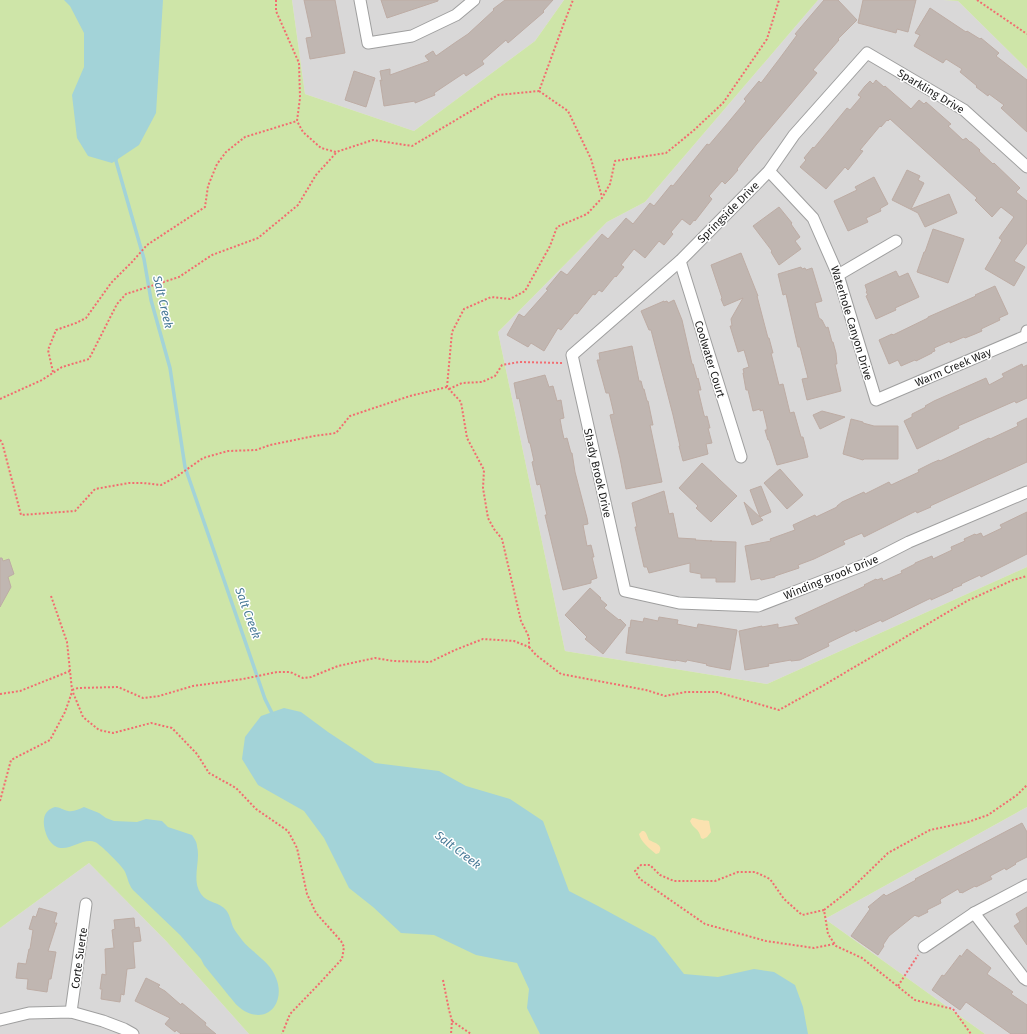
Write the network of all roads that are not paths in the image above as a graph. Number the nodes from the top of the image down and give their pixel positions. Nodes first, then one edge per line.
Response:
1 (360, 0) edge
2 (474, 0) edge
3 (867, 53) joint
4 (1027, 167) edge
5 (769, 172) junction
6 (896, 241) dead end
7 (680, 261) junction
8 (838, 274) junction
9 (1027, 331) edge
10 (573, 359) joint
11 (876, 400) joint
12 (741, 457) dead end
13 (1027, 492) edge
14 (625, 591) joint
15 (1027, 885) edge
16 (86, 904) dead end
17 (974, 913) junction
18 (924, 947) road end
19 (1027, 980) edge
20 (71, 1012) junction
21 (0, 1020) edge
22 (133, 1034) edge

1 - 2 street
3 - 4 street, Sparkling Drive
3 - 5 street, Springside Drive
5 - 7 street, Springside Drive
5 - 8 street, Waterhole Canyon Drive
6 - 8 street
7 - 10 street, Springside Drive
7 - 12 street, Coolwater Court
8 - 11 street, Waterhole Canyon Drive
9 - 11 street, Warm Creek Way
10 - 14 street, Shady Brook Drive
13 - 14 street, Winding Brook Drive
15 - 17 street
16 - 20 street, Corte Suerte
17 - 18 street
17 - 19 street
20 - 21 street
20 - 22 street

